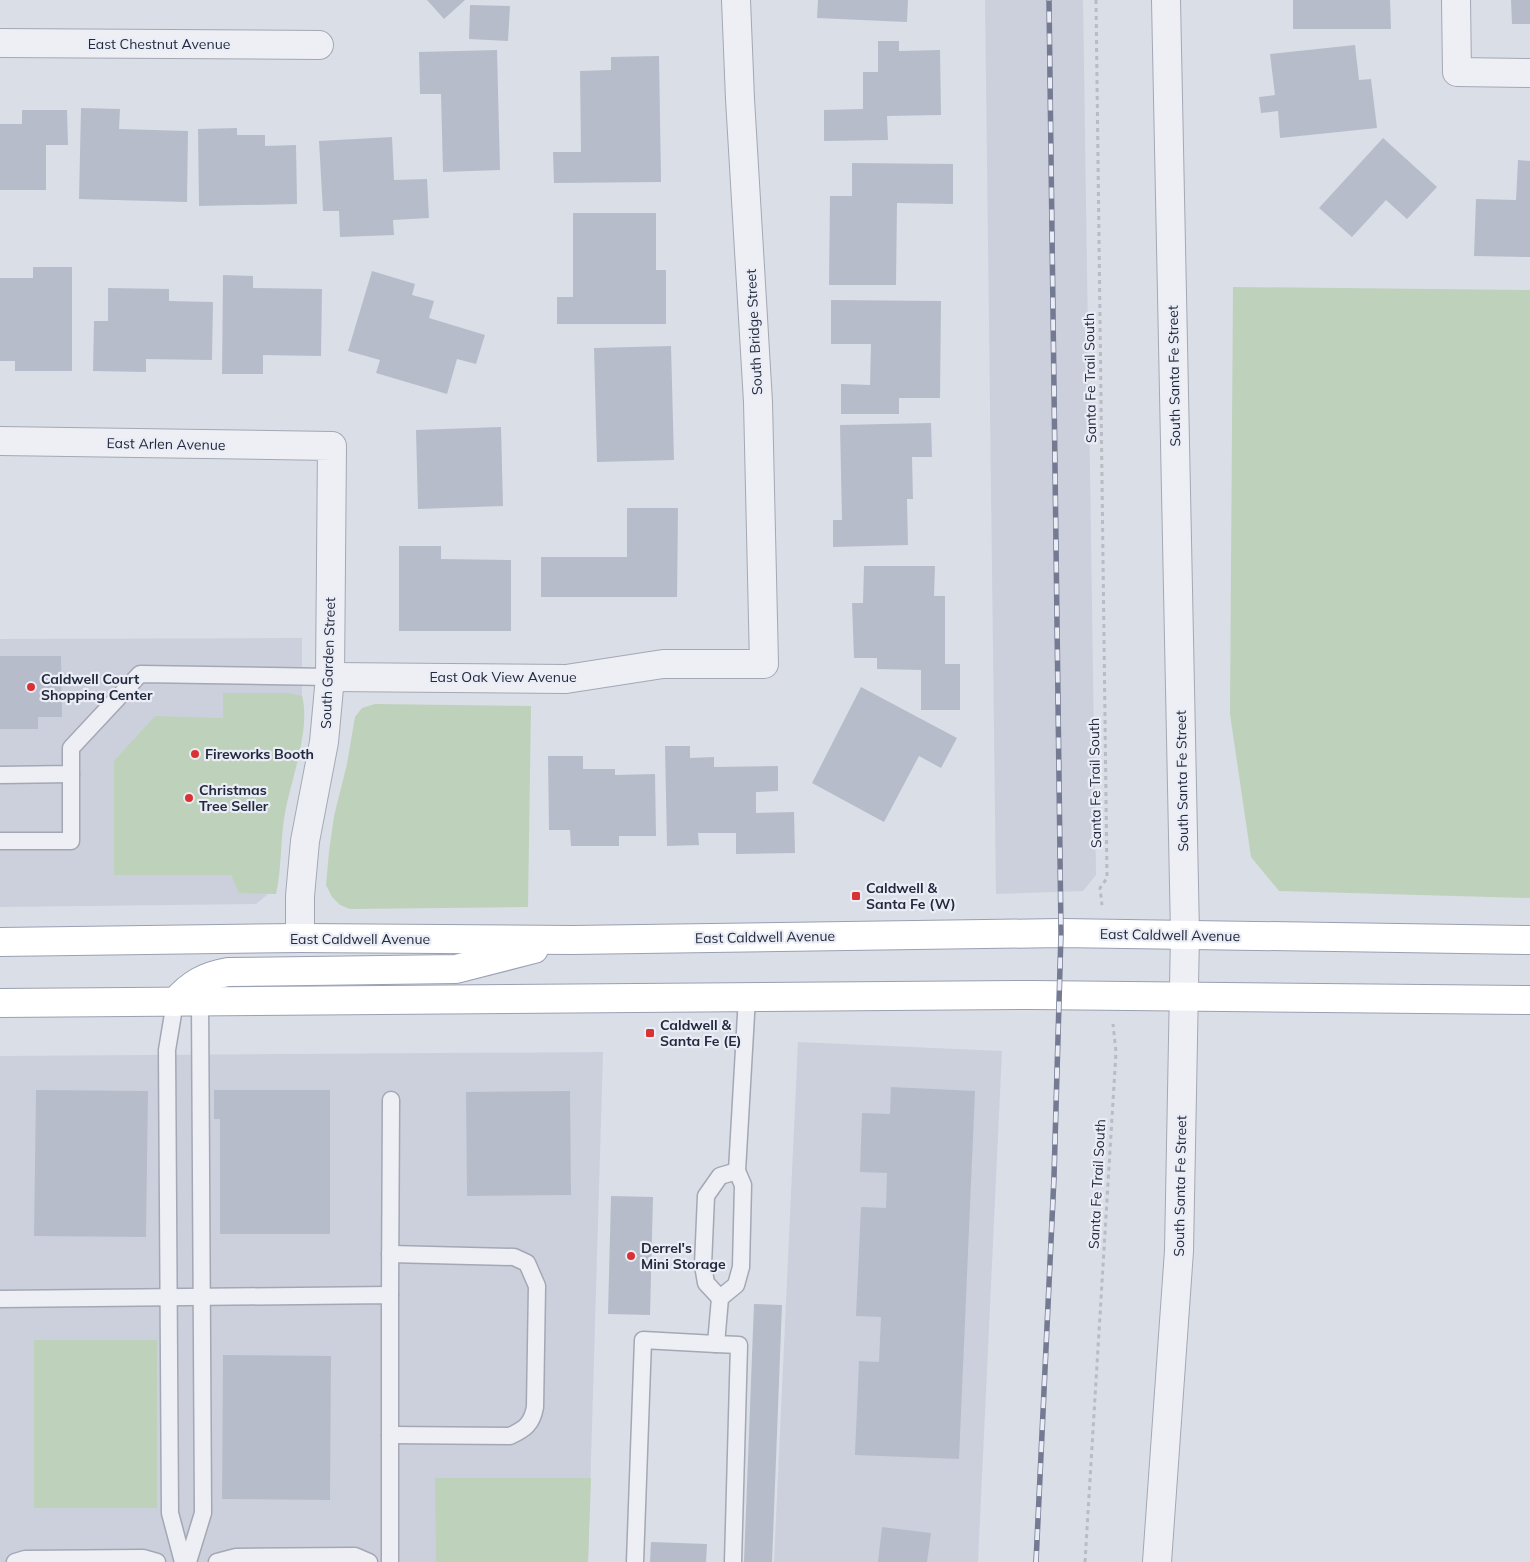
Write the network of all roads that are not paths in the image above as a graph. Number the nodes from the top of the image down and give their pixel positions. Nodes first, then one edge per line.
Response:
1 (736, 0) edge
2 (1166, 0) edge
3 (1456, 0) edge
4 (0, 43) edge
5 (319, 45) dead end
6 (1530, 73) edge
7 (0, 440) edge
8 (332, 446) joint
9 (764, 664) joint
10 (330, 677) junction
11 (71, 774) junction
12 (0, 775) edge
13 (0, 841) edge
14 (1185, 934) junction
15 (300, 938) junction
16 (572, 940) junction
17 (1530, 940) edge
18 (0, 942) edge
19 (1184, 996) junction
20 (747, 997) junction
21 (1530, 1000) edge
22 (188, 1002) junction
23 (0, 1003) edge
24 (391, 1100) dead end
25 (737, 1171) junction
26 (390, 1254) junction
27 (390, 1295) junction
28 (170, 1296) junction
29 (203, 1297) junction
30 (720, 1298) junction
31 (0, 1299) edge
32 (716, 1344) junction
33 (390, 1435) junction
34 (15, 1562) edge
35 (157, 1562) edge
36 (183, 1562) edge
37 (188, 1562) edge
38 (217, 1562) edge
39 (369, 1562) edge
40 (390, 1562) edge
41 (635, 1562) edge
42 (733, 1562) edge
43 (1157, 1562) edge

1 - 9 street, South Bridge Street
2 - 14 street, South Santa Fe Street
3 - 6 street
4 - 5 street, East Chestnut Avenue
7 - 8 street, East Arlen Avenue
8 - 10 street, South Garden Street
9 - 10 street, East Oak View Avenue
10 - 11 lane
10 - 15 street, South Garden Street
11 - 12 lane
11 - 13 lane
14 - 16 main road, East Caldwell Avenue
14 - 17 main road, East Caldwell Avenue
14 - 19 street, South Santa Fe Street
15 - 16 main road, East Caldwell Avenue
15 - 18 main road, East Caldwell Avenue
16 - 22 main road
19 - 20 main road
19 - 21 main road
19 - 43 street, South Santa Fe Street
20 - 22 main road
20 - 25 lane
22 - 23 main road
22 - 28 lane
22 - 29 lane
24 - 26 lane
25 - 30 lane
25 - 30 lane
26 - 27 lane
26 - 33 lane
27 - 29 lane
27 - 33 lane
28 - 29 lane
28 - 31 lane
28 - 36 lane
29 - 37 lane
30 - 32 lane
32 - 41 lane
32 - 42 lane
33 - 40 lane
34 - 35 lane
38 - 39 lane

